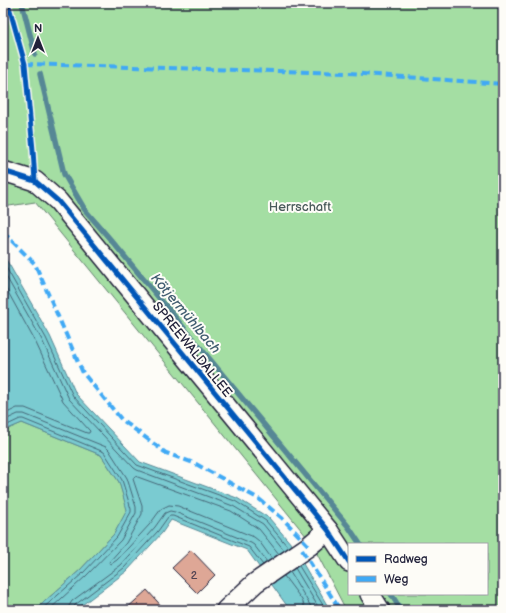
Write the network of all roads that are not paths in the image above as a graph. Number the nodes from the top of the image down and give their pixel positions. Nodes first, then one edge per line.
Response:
1 (3, 170) edge
2 (328, 530) junction
3 (348, 560) edge
4 (371, 595) edge
5 (226, 610) edge
6 (380, 610) edge

1 - 2 street, SPREEWALDALLEE
2 - 3 street, SPREEWALDALLEE
2 - 5 street
4 - 6 street

